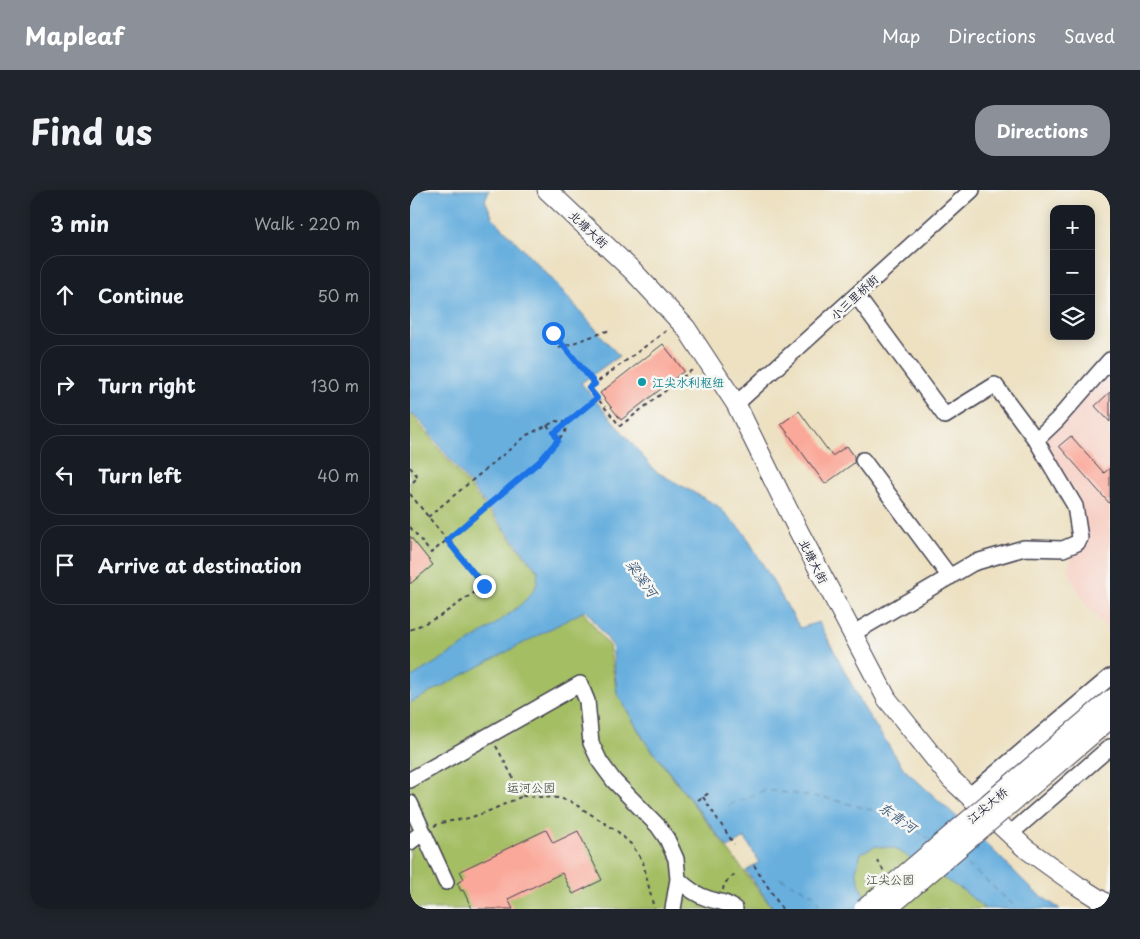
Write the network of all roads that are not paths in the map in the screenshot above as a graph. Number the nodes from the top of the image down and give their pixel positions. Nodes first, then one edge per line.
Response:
1 (549, 190) edge
2 (972, 190) edge
3 (856, 295) junction
4 (1110, 360) edge
5 (736, 404) junction
6 (1036, 440) junction
7 (863, 460) dead end
8 (950, 577) junction
9 (852, 634) junction
10 (1110, 677) edge
11 (1110, 700) edge
12 (1110, 719) edge
13 (1110, 747) edge
14 (410, 780) edge
15 (969, 796) junction
16 (410, 803) edge
17 (423, 832) junction
18 (1010, 834) junction
19 (410, 842) edge
20 (678, 880) junction
21 (446, 882) dead end
22 (1110, 906) edge
23 (673, 909) edge
24 (735, 909) edge
25 (864, 909) edge
26 (887, 909) edge

1 - 5 main road, 北塘大街
2 - 3 street, 小三里桥街
3 - 5 street, 小三里桥街
3 - 6 street
4 - 6 street
5 - 9 main road, 北塘大街
6 - 8 street
7 - 8 street
8 - 9 street
9 - 15 main road, 北塘大街
10 - 15 street
11 - 25 main road, 江尖大桥, bridge
12 - 26 main road, 江尖大桥, bridge
13 - 18 street
14 - 20 street
15 - 18 main road, 北塘大街
16 - 17 street
17 - 19 street
17 - 21 street
18 - 22 main road, 北塘大街
20 - 23 street
20 - 24 street

